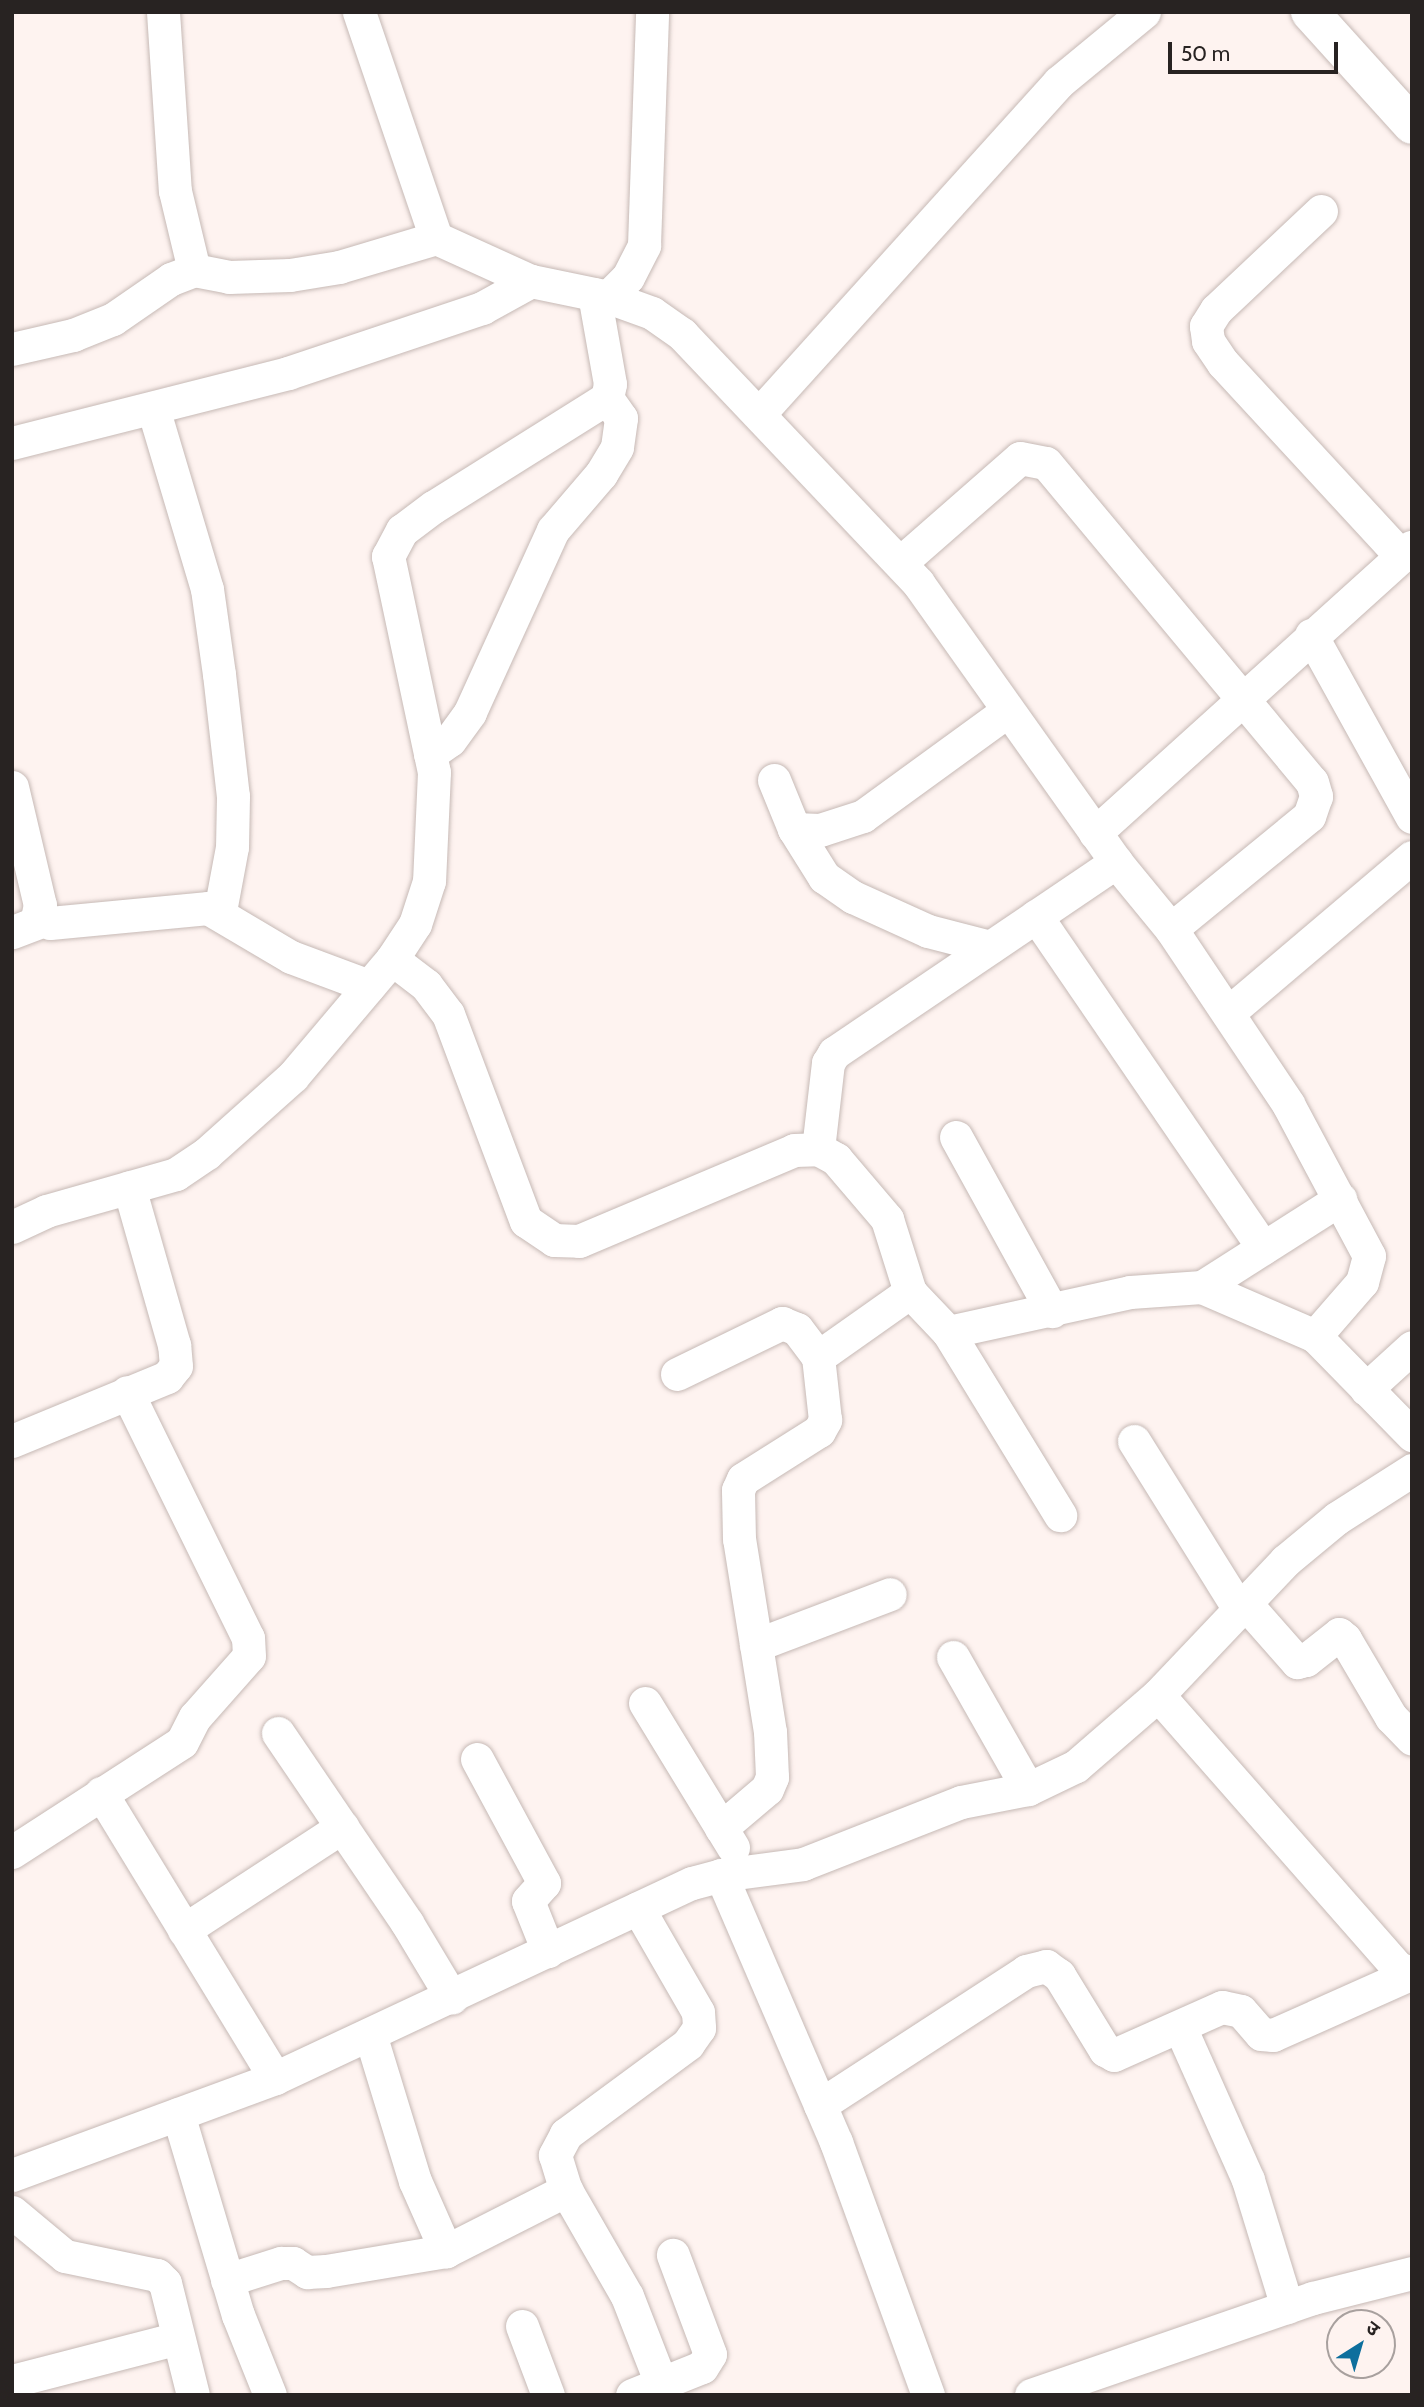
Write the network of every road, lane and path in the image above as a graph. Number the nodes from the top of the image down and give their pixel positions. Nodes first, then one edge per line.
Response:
1 (163, 12) edge
2 (359, 12) edge
3 (1144, 12) edge
4 (1310, 12) edge
5 (654, 13) edge
6 (1412, 125) edge
7 (1321, 211) dead end
8 (436, 238) junction
9 (194, 270) junction
10 (531, 281) junction
11 (601, 295) junction
12 (12, 349) edge
13 (607, 398) junction
14 (153, 408) junction
15 (759, 414) junction
16 (12, 443) edge
17 (1407, 551) edge
18 (900, 563) junction
19 (1311, 635) junction
20 (1242, 696) junction
21 (1006, 712) junction
22 (430, 754) junction
23 (774, 780) dead end
24 (12, 787) edge
25 (1412, 817) edge
26 (794, 830) junction
27 (1095, 833) junction
28 (1412, 857) edge
29 (1116, 863) junction
30 (220, 911) junction
31 (1036, 916) junction
32 (25, 924) edge
33 (1171, 929) junction
34 (990, 947) junction
35 (392, 960) junction
36 (369, 986) junction
37 (1228, 1013) junction
38 (956, 1137) dead end
39 (818, 1149) junction
40 (129, 1187) junction
41 (1340, 1199) junction
42 (12, 1227) edge
43 (1263, 1248) junction
44 (1202, 1287) junction
45 (910, 1292) junction
46 (1052, 1311) junction
47 (948, 1332) junction
48 (1315, 1336) junction
49 (1412, 1347) edge
50 (818, 1357) junction
51 (677, 1374) dead end
52 (1366, 1388) junction
53 (127, 1392) junction
54 (1411, 1434) edge
55 (12, 1441) edge
56 (1134, 1441) dead end
57 (1412, 1470) edge
58 (1060, 1515) dead end
59 (890, 1594) dead end
60 (1242, 1606) junction
61 (756, 1645) junction
62 (953, 1657) dead end
63 (1158, 1695) junction
64 (645, 1703) dead end
65 (278, 1732) dead end
66 (1412, 1739) edge
67 (477, 1759) dead end
68 (1028, 1789) junction
69 (101, 1793) junction
70 (342, 1827) junction
71 (722, 1828) junction
72 (12, 1852) edge
73 (734, 1873) junction
74 (638, 1908) junction
75 (184, 1930) junction
76 (548, 1951) junction
77 (452, 1998) junction
78 (1180, 2027) junction
79 (370, 2035) junction
80 (275, 2078) junction
81 (820, 2105) junction
82 (178, 2114) junction
83 (12, 2175) edge
84 (566, 2190) junction
85 (12, 2212) edge
86 (446, 2251) junction
87 (673, 2255) dead end
88 (1412, 2273) edge
89 (227, 2280) junction
90 (1287, 2307) junction
91 (522, 2326) dead end
92 (178, 2339) junction
93 (12, 2381) edge
94 (646, 2389) edge
95 (193, 2395) edge
96 (270, 2395) edge
97 (548, 2395) edge
98 (928, 2395) edge
99 (1031, 2395) edge

1 - 9 street
2 - 8 street
3 - 15 street
4 - 6 main road
5 - 11 street
7 - 17 street
8 - 9 street
8 - 10 street
9 - 12 street
10 - 11 street
10 - 14 street
11 - 13 street
11 - 15 street
13 - 22 street
13 - 22 street
14 - 16 street
14 - 30 street
15 - 18 street
17 - 19 street
18 - 20 street
18 - 21 street
19 - 20 street
19 - 25 street
20 - 27 street
20 - 33 street
21 - 26 street
21 - 27 street
22 - 35 street
23 - 26 street
24 - 32 street
26 - 34 street
27 - 29 street
28 - 37 street
29 - 31 street
29 - 33 street
30 - 32 street
30 - 36 street
31 - 34 street
31 - 43 street
33 - 37 street
34 - 39 street
35 - 36 street
35 - 39 street
36 - 40 street
37 - 41 street
38 - 46 street
39 - 45 street
40 - 42 street
40 - 53 street
41 - 43 street
41 - 48 street
43 - 44 street
44 - 46 street
44 - 48 street
45 - 47 street
45 - 50 street
46 - 47 street
47 - 58 street
48 - 52 street
49 - 52 street
50 - 51 street
50 - 61 street
52 - 54 street
53 - 55 street
53 - 69 street
56 - 60 street
57 - 60 street
59 - 61 street
60 - 63 street
60 - 66 street
61 - 71 street
62 - 68 street
63 - 68 street
63 - 78 street
64 - 71 street
65 - 70 street
67 - 76 street
68 - 73 street
69 - 72 street
69 - 75 street
70 - 75 street
70 - 77 street
71 - 73 street
73 - 74 street
73 - 81 street
74 - 76 street
74 - 84 street
75 - 80 street
76 - 77 street
77 - 79 street
78 - 81 street
78 - 90 street
79 - 80 street
79 - 86 street
80 - 82 street
81 - 98 street
82 - 83 street
82 - 89 street
84 - 86 street
84 - 94 street
85 - 92 street
86 - 89 street
87 - 94 street
88 - 90 street
89 - 96 street
90 - 99 street
91 - 97 street
92 - 93 street
92 - 95 street

